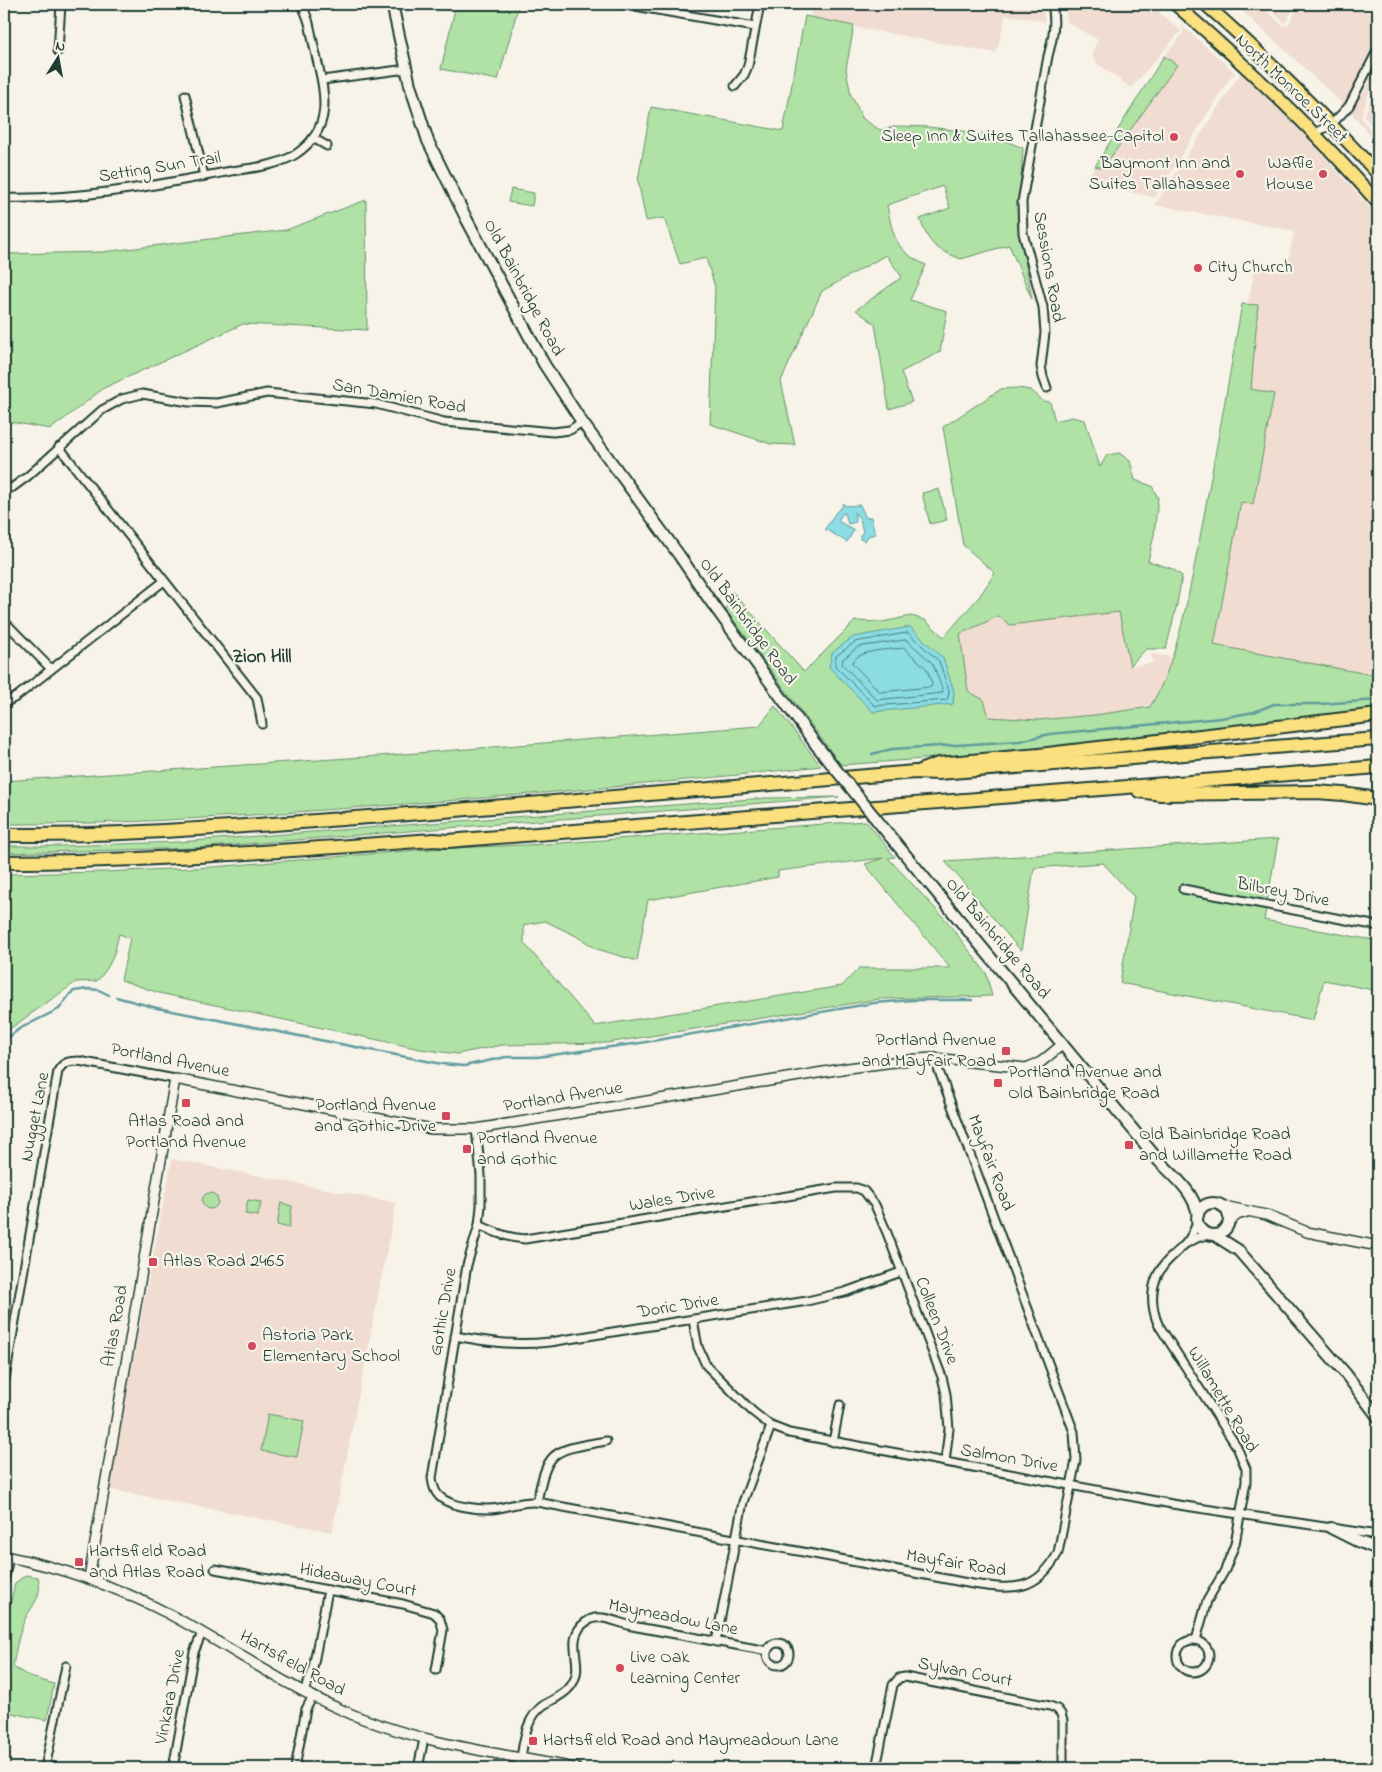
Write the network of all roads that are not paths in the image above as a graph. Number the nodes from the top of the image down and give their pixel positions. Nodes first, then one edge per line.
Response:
1 (61, 4) edge
2 (301, 4) edge
3 (392, 4) edge
4 (623, 4) edge
5 (760, 4) edge
6 (1052, 4) edge
7 (1175, 4) edge
8 (1205, 4) edge
9 (1231, 26) junction
10 (755, 27) junction
11 (1218, 41) junction
12 (1378, 49) edge
13 (58, 50) dead end
14 (407, 69) junction
15 (322, 80) junction
16 (735, 86) dead end
17 (185, 95) dead end
18 (1332, 124) junction
19 (1314, 134) junction
20 (313, 138) junction
21 (327, 146) dead end
22 (1378, 174) edge
23 (204, 176) junction
24 (4, 198) edge
25 (1378, 203) edge
26 (1047, 388) dead end
27 (582, 422) junction
28 (59, 446) junction
29 (4, 491) edge
30 (164, 580) junction
31 (4, 621) edge
32 (51, 670) junction
33 (4, 703) edge
34 (1378, 715) edge
35 (262, 724) dead end
36 (1378, 739) edge
37 (1378, 767) edge
38 (915, 772) junction
39 (1115, 788) junction
40 (1378, 800) edge
41 (4, 836) edge
42 (4, 862) edge
43 (1183, 888) dead end
44 (1378, 926) edge
45 (1063, 1044) junction
46 (934, 1058) junction
47 (64, 1063) joint
48 (175, 1079) junction
49 (476, 1129) junction
50 (1189, 1192) junction
51 (869, 1196) joint
52 (1208, 1204) junction
53 (1224, 1206) junction
54 (1255, 1212) junction
55 (1197, 1219) junction
56 (1229, 1224) junction
57 (479, 1225) junction
58 (1212, 1235) junction
59 (1186, 1243) junction
60 (1378, 1246) edge
61 (1238, 1250) junction
62 (901, 1272) junction
63 (693, 1320) junction
64 (455, 1336) junction
65 (4, 1385) edge
66 (840, 1405) dead end
67 (1378, 1417) edge
68 (771, 1426) junction
69 (606, 1441) dead end
70 (834, 1442) junction
71 (945, 1462) junction
72 (1071, 1486) junction
73 (440, 1498) joint
74 (537, 1502) junction
75 (1241, 1515) junction
76 (1331, 1528) junction
77 (1378, 1535) edge
78 (735, 1539) junction
79 (1378, 1549) edge
80 (6, 1556) edge
81 (215, 1569) dead end
82 (89, 1578) junction
83 (4, 1581) edge
84 (328, 1590) junction
85 (202, 1633) junction
86 (1196, 1640) junction
87 (716, 1642) junction
88 (768, 1652) dead end
89 (66, 1666) dead end
90 (436, 1670) dead end
91 (304, 1691) junction
92 (314, 1696) junction
93 (424, 1739) junction
94 (520, 1758) junction
95 (45, 1768) edge
96 (173, 1768) edge
97 (295, 1768) edge
98 (418, 1768) edge
99 (518, 1768) edge
100 (576, 1768) edge
101 (876, 1768) edge
102 (1063, 1768) edge

1 - 13 street
2 - 15 street, Setting Sun Trail
3 - 14 main road, Old Bainbridge Road
4 - 10 street
5 - 10 street
6 - 26 street, Sessions Road
7 - 11 highway, North Monroe Street
8 - 9 highway, North Monroe Street
9 - 11 highway
9 - 18 highway, North Monroe Street
10 - 16 street
11 - 19 highway, North Monroe Street
12 - 18 street
14 - 15 street
14 - 27 main road, Old Bainbridge Road
15 - 20 street, Setting Sun Trail
17 - 23 street
18 - 19 street
18 - 22 highway, North Monroe Street
19 - 25 highway, North Monroe Street
20 - 21 street
20 - 23 street, Setting Sun Trail
23 - 24 street, Setting Sun Trail
27 - 28 street, San Damien Road
27 - 45 main road, Old Bainbridge Road, bridge
28 - 29 street, San Damien Road
28 - 30 street
30 - 32 street
30 - 35 street
31 - 32 street
32 - 33 street
34 - 38 highway
36 - 38 highway
37 - 39 highway
38 - 41 highway
39 - 40 highway
39 - 42 highway
43 - 44 street, Bilbrey Drive
45 - 46 street, Portland Avenue
45 - 50 main road, Old Bainbridge Road
46 - 49 street, Portland Avenue
46 - 72 street, Mayfair Road
47 - 48 street, Portland Avenue
47 - 65 street, Nugget Lane
48 - 49 street, Portland Avenue
48 - 82 street, Atlas Road
49 - 57 street, Gothic Drive
50 - 52 main road, Old Bainbridge Road
50 - 55 main road, Old Bainbridge Road
51 - 57 street, Wales Drive
51 - 62 street, Colleen Drive
52 - 53 main road
52 - 55 main road
53 - 54 street
53 - 56 main road
54 - 56 street
54 - 60 street
55 - 58 main road
55 - 59 street, Willamette Road
56 - 58 main road
56 - 61 main road
57 - 64 street, Gothic Drive
58 - 59 street, Willamette Road
58 - 61 main road
59 - 75 street, Willamette Road
61 - 67 main road
62 - 63 street, Doric Drive
62 - 71 street, Colleen Drive
63 - 64 street, Doric Drive
63 - 68 street, Salmon Drive
64 - 73 street, Gothic Drive
66 - 70 street
68 - 70 street, Salmon Drive
68 - 78 street
69 - 74 street
70 - 71 street, Salmon Drive
71 - 72 street, Salmon Drive
72 - 75 street, Salmon Drive
72 - 78 street, Mayfair Road
73 - 74 street, Mayfair Road
74 - 78 street, Mayfair Road
75 - 76 street, Salmon Drive
75 - 86 street, Willamette Road
76 - 77 street, Salmon Drive
76 - 79 main road
78 - 87 street
80 - 82 street, Hartsfield Road
80 - 83 street
81 - 84 street, Hideaway Court
82 - 85 street, Hartsfield Road
84 - 90 street, Hideaway Court
84 - 91 street
85 - 91 street, Hartsfield Road
85 - 96 street, Vinkara Drive
86 - 86 street
87 - 88 street, Maymeadow Lane
87 - 94 street, Maymeadow Lane
89 - 95 street
91 - 92 street, Hartsfield Road
92 - 93 street, Hartsfield Road
92 - 97 street
93 - 94 street, Hartsfield Road
93 - 98 street
94 - 99 street, Maymeadow Lane
94 - 100 street, Hartsfield Road
101 - 102 street, Sylvan Court

